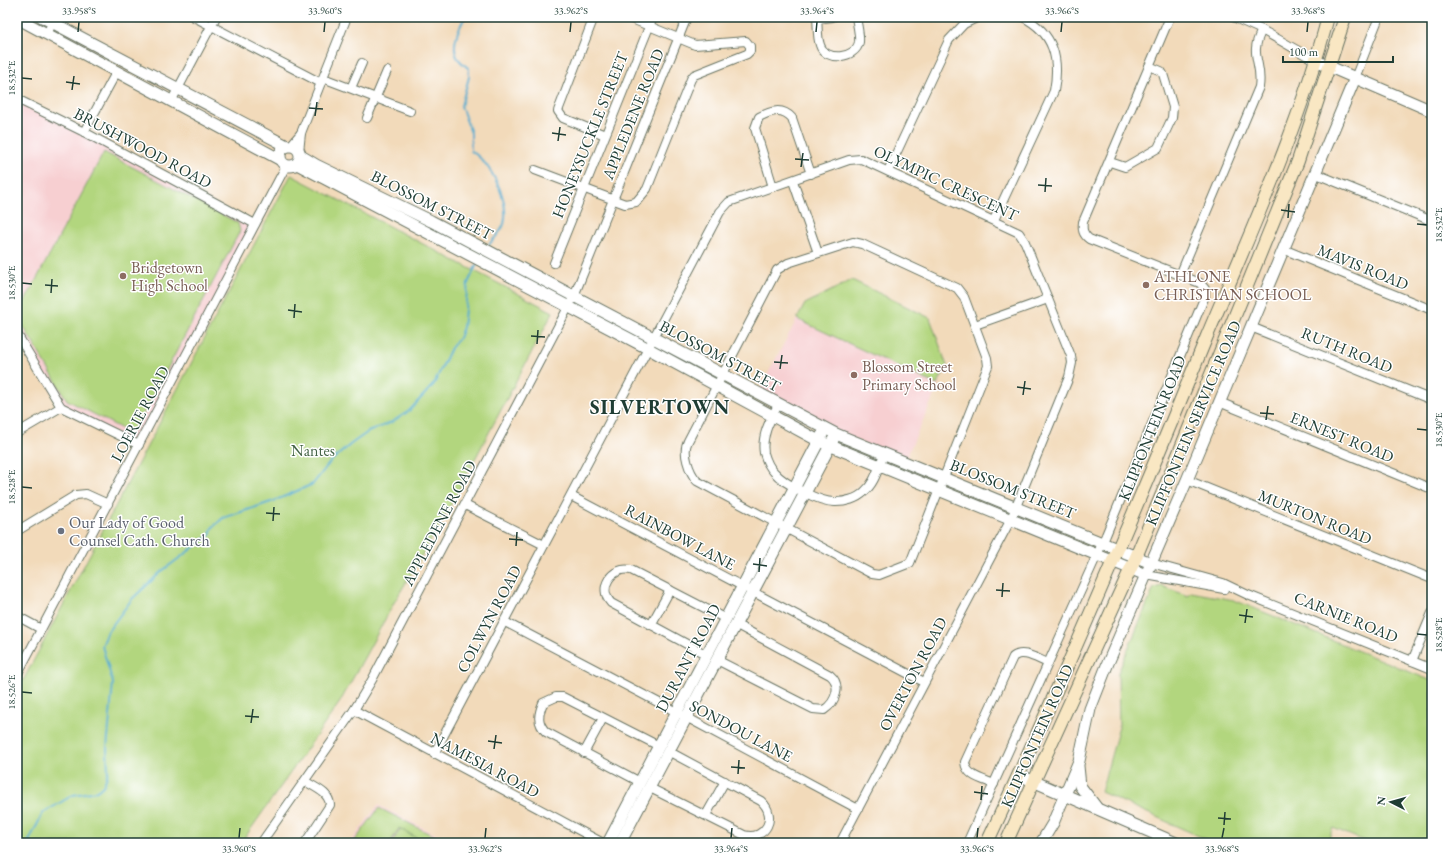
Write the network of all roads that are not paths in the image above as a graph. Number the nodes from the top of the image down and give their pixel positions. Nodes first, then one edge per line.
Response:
1 (42, 17) edge
2 (194, 17) edge
3 (216, 17) edge
4 (347, 17) edge
5 (594, 17) edge
6 (627, 17) edge
7 (653, 17) edge
8 (687, 17) edge
9 (833, 17) edge
10 (856, 17) edge
11 (978, 17) edge
12 (1023, 17) edge
13 (1170, 17) edge
14 (1233, 17) edge
15 (1328, 17) edge
16 (1345, 17) edge
17 (1380, 17) edge
18 (17, 18) edge
19 (817, 18) edge
20 (54, 20) edge
21 (212, 26) junction
22 (648, 26) junction
23 (1262, 30) junction
24 (47, 33) junction
25 (679, 38) junction
26 (1316, 61) junction
27 (362, 63) dead end
28 (1149, 66) junction
29 (1330, 68) junction
30 (117, 71) junction
31 (387, 71) dead end
32 (1355, 78) junction
33 (322, 80) junction
34 (178, 88) junction
35 (351, 88) junction
36 (375, 98) junction
37 (17, 99) edge
38 (172, 100) junction
39 (410, 111) dead end
40 (1432, 111) edge
41 (367, 118) dead end
42 (84, 132) junction
43 (605, 135) junction
44 (292, 155) junction
45 (1110, 162) junction
46 (535, 170) dead end
47 (888, 171) junction
48 (1314, 173) junction
49 (811, 174) junction
50 (793, 181) junction
51 (773, 187) junction
52 (583, 188) junction
53 (612, 200) junction
54 (994, 220) junction
55 (431, 221) junction
56 (1432, 221) edge
57 (255, 224) junction
58 (425, 232) junction
59 (1283, 249) junction
60 (818, 253) junction
61 (554, 263) dead end
62 (1180, 275) junction
63 (574, 296) junction
64 (1048, 299) junction
65 (568, 307) junction
66 (1432, 310) edge
67 (975, 325) junction
68 (1251, 327) junction
69 (17, 334) edge
70 (651, 344) junction
71 (722, 376) junction
72 (716, 386) junction
73 (1432, 400) edge
74 (1219, 402) junction
75 (778, 405) junction
76 (61, 406) junction
77 (772, 416) junction
78 (825, 429) junction
79 (17, 433) edge
80 (836, 434) junction
81 (819, 441) junction
82 (139, 445) junction
83 (830, 446) junction
84 (884, 455) junction
85 (879, 466) junction
86 (944, 478) junction
87 (1187, 480) junction
88 (800, 489) junction
89 (939, 489) junction
90 (1432, 489) edge
91 (571, 496) junction
92 (108, 504) junction
93 (464, 505) junction
94 (1016, 507) junction
95 (1011, 519) junction
96 (781, 526) junction
97 (17, 531) edge
98 (1102, 543) junction
99 (544, 545) junction
100 (1097, 554) junction
101 (1116, 555) junction
102 (1136, 557) junction
103 (1151, 563) junction
104 (1130, 568) junction
105 (1146, 575) junction
106 (1432, 580) edge
107 (748, 588) junction
108 (670, 590) junction
109 (1248, 595) junction
110 (1432, 613) edge
111 (17, 616) edge
112 (505, 622) junction
113 (731, 622) junction
114 (651, 625) junction
115 (41, 629) junction
116 (707, 655) junction
117 (717, 660) junction
118 (1412, 661) junction
119 (1048, 663) junction
120 (1432, 669) edge
121 (17, 675) edge
122 (924, 682) junction
123 (354, 710) junction
124 (682, 714) junction
125 (603, 718) junction
126 (663, 749) junction
127 (584, 753) junction
128 (434, 754) junction
129 (1079, 761) junction
130 (1019, 775) junction
131 (305, 781) junction
132 (725, 781) junction
133 (640, 782) junction
134 (1034, 782) junction
135 (994, 784) junction
136 (650, 788) junction
137 (1064, 796) junction
138 (858, 809) junction
139 (1099, 810) junction
140 (706, 815) junction
141 (261, 843) edge
142 (305, 843) edge
143 (603, 843) edge
144 (608, 843) edge
145 (620, 843) edge
146 (840, 843) edge
147 (967, 843) edge
148 (987, 843) edge
149 (1006, 843) edge
150 (1040, 843) edge
151 (1176, 843) edge

1 - 20 street, BLOSSOM STREET
2 - 21 street
3 - 21 street
4 - 33 street, LOERIE ROAD
5 - 43 street
6 - 22 street
7 - 22 street, HONEYSUCKLE STREET
8 - 25 street, APPLEDENE ROAD
9 - 19 street
10 - 19 street
11 - 47 street
12 - 54 street
13 - 28 street
14 - 23 street
15 - 26 main road, KLIPFONTEIN ROAD
16 - 29 main road, KLIPFONTEIN ROAD
17 - 32 street, KLIPFONTEIN SERVICE ROAD
18 - 24 street, BLOSSOM STREET
20 - 24 street
20 - 34 street, BLOSSOM STREET
21 - 33 street
21 - 34 street
22 - 25 street
22 - 43 street, HONEYSUCKLE STREET
23 - 26 street
23 - 62 street
24 - 30 street, BLOSSOM STREET
25 - 53 street, APPLEDENE ROAD
25 - 53 street, APPLEDENE ROAD
26 - 29 street
26 - 101 main road, KLIPFONTEIN ROAD
27 - 35 street
28 - 45 street
28 - 45 street
29 - 32 street
29 - 102 main road, KLIPFONTEIN ROAD
30 - 38 street, BLOSSOM STREET
30 - 42 street
31 - 36 street
32 - 40 street
32 - 48 street, KLIPFONTEIN SERVICE ROAD
33 - 35 street
33 - 44 street, LOERIE ROAD
34 - 38 street
34 - 44 street, BLOSSOM STREET
35 - 36 street
36 - 39 street
36 - 41 street
37 - 42 street, BRUSHWOOD ROAD
38 - 44 street, BLOSSOM STREET
42 - 57 street, BRUSHWOOD ROAD
43 - 52 street, HONEYSUCKLE STREET
44 - 55 street, BLOSSOM STREET
44 - 57 street, LOERIE ROAD
44 - 58 street, BLOSSOM STREET
45 - 62 street
46 - 52 street
47 - 49 street, OLYMPIC CRESCENT
47 - 54 street, OLYMPIC CRESCENT
48 - 56 street
48 - 59 street, KLIPFONTEIN SERVICE ROAD
49 - 50 street, OLYMPIC CRESCENT
49 - 51 street
50 - 51 street, OLYMPIC CRESCENT
50 - 60 street
51 - 70 street, OLYMPIC CRESCENT
52 - 53 street
52 - 61 street, HONEYSUCKLE STREET
53 - 63 street, APPLEDENE ROAD
54 - 64 street, OLYMPIC CRESCENT
55 - 58 street
55 - 63 street, BLOSSOM STREET
57 - 82 street, LOERIE ROAD
58 - 65 street, BLOSSOM STREET
59 - 66 street, MAVIS ROAD
59 - 68 street, KLIPFONTEIN SERVICE ROAD
60 - 67 street
60 - 71 street
62 - 98 street
63 - 65 street, APPLEDENE ROAD
63 - 70 street, BLOSSOM STREET
64 - 67 street
64 - 94 street, OLYMPIC CRESCENT
65 - 70 street, BLOSSOM STREET
65 - 93 street, APPLEDENE ROAD
67 - 86 street
68 - 73 street, RUTH ROAD
68 - 74 street, KLIPFONTEIN SERVICE ROAD
69 - 76 street
70 - 71 street, BLOSSOM STREET
70 - 72 street, BLOSSOM STREET
70 - 91 street, COLWYN ROAD
71 - 72 street
71 - 75 street, BLOSSOM STREET
72 - 77 street, BLOSSOM STREET
72 - 96 street
74 - 87 street, KLIPFONTEIN SERVICE ROAD
74 - 90 street, ERNEST ROAD
75 - 77 street
75 - 78 street, BLOSSOM STREET
76 - 79 street
76 - 82 street
77 - 81 street, BLOSSOM STREET
77 - 88 street
78 - 80 street, BLOSSOM STREET
78 - 81 street, DURANT ROAD
80 - 83 street, DURANT ROAD
80 - 84 street, BLOSSOM STREET
81 - 83 street, BLOSSOM STREET
81 - 88 street, DURANT ROAD
82 - 92 street, LOERIE ROAD
83 - 85 street, BLOSSOM STREET
83 - 88 street, DURANT ROAD
84 - 85 street
84 - 86 street, BLOSSOM STREET
85 - 88 street
85 - 89 street, BLOSSOM STREET
86 - 89 street
86 - 94 street, BLOSSOM STREET
87 - 103 street, KLIPFONTEIN SERVICE ROAD
87 - 106 street, MURTON ROAD
88 - 96 street, DURANT ROAD
89 - 95 street, BLOSSOM STREET
89 - 96 street
91 - 99 street, COLWYN ROAD
91 - 107 street, RAINBOW LANE
92 - 97 street
92 - 115 street, LOERIE ROAD
93 - 99 street
93 - 123 street, APPLEDENE ROAD
94 - 95 street, OVERTON ROAD
94 - 98 street, BLOSSOM STREET
95 - 100 street, BLOSSOM STREET
95 - 122 street, OVERTON ROAD
96 - 107 street, DURANT ROAD
98 - 100 street
98 - 101 street, BLOSSOM STREET
99 - 112 street, COLWYN ROAD
100 - 101 street, BLOSSOM STREET
100 - 119 street
101 - 102 street, BLOSSOM STREET
101 - 104 street, BLOSSOM STREET
101 - 130 main road, KLIPFONTEIN ROAD
102 - 103 street, CARNIE ROAD
102 - 104 main road, KLIPFONTEIN ROAD
103 - 105 street, KLIPFONTEIN SERVICE ROAD
103 - 109 street, CARNIE ROAD
104 - 105 street, CARNIE ROAD
104 - 134 main road, KLIPFONTEIN ROAD
105 - 109 street, CARNIE ROAD
105 - 129 street, KLIPFONTEIN SERVICE ROAD
107 - 113 street, DURANT ROAD
107 - 122 street, RAINBOW LANE
108 - 113 street
108 - 114 street
108 - 114 street
109 - 118 street, CARNIE ROAD
110 - 118 street
111 - 115 street
112 - 124 street, SONDOU LANE
112 - 128 street, COLWYN ROAD
113 - 116 street, DURANT ROAD
113 - 117 street, DURANT ROAD
113 - 117 street
114 - 116 street
115 - 121 street, LOERIE ROAD
116 - 124 street, DURANT ROAD
117 - 124 street, DURANT ROAD
118 - 120 street, CARNIE ROAD
119 - 135 street
119 - 135 street
122 - 138 street, OVERTON ROAD
123 - 128 street, NAMESIA ROAD
123 - 131 street, APPLEDENE ROAD
124 - 126 street, DURANT ROAD
124 - 138 street, SONDOU LANE
125 - 126 street
125 - 127 street
125 - 127 street
126 - 132 street
126 - 133 street, DURANT ROAD
126 - 136 street, DURANT ROAD
127 - 133 street
128 - 143 street, NAMESIA ROAD
129 - 137 street, KLIPFONTEIN SERVICE ROAD
129 - 139 street
130 - 134 street
130 - 148 main road, KLIPFONTEIN ROAD
131 - 141 street, APPLEDENE ROAD
131 - 142 street
132 - 140 street
132 - 140 street
133 - 144 street, DURANT ROAD
134 - 137 street
134 - 149 main road, KLIPFONTEIN ROAD
135 - 147 street
136 - 140 street
136 - 145 street, DURANT ROAD
137 - 139 street
137 - 150 street, KLIPFONTEIN SERVICE ROAD
138 - 146 street, OVERTON ROAD
139 - 151 street

